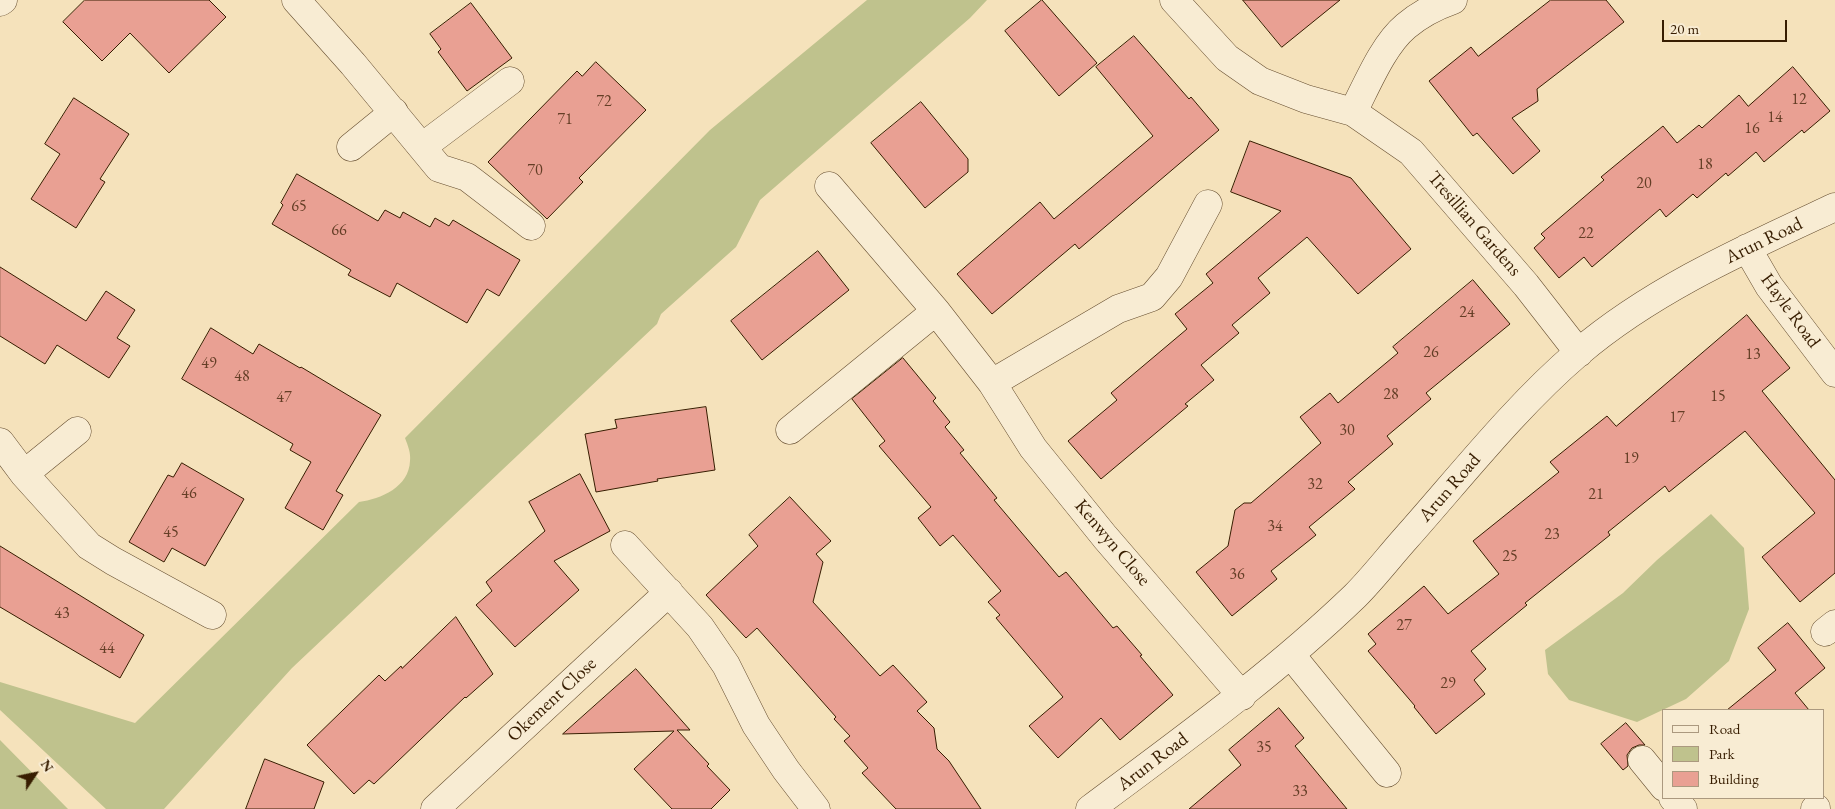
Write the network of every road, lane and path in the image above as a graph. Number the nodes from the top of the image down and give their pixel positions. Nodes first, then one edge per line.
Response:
1 (3, 0) edge
2 (296, 0) edge
3 (1174, 0) edge
4 (1454, 0) edge
5 (0, 2) edge
6 (510, 81) dead end
7 (394, 112) junction
8 (1353, 112) junction
9 (351, 147) dead end
10 (422, 147) junction
11 (829, 186) dead end
12 (1208, 204) dead end
13 (1835, 207) edge
14 (531, 226) dead end
15 (1747, 248) junction
16 (936, 311) junction
17 (1579, 353) junction
18 (1835, 372) edge
19 (992, 383) junction
20 (790, 430) dead end
21 (77, 431) dead end
22 (0, 442) edge
23 (24, 474) junction
24 (625, 545) dead end
25 (669, 592) junction
26 (212, 615) dead end
27 (1291, 655) junction
28 (1242, 696) junction
29 (1642, 760) dead end
30 (1388, 773) dead end
31 (1662, 785) edge
32 (1674, 799) edge
33 (435, 809) edge
34 (816, 809) edge
35 (1090, 809) edge
36 (1682, 809) edge

1 - 5 street
2 - 7 street
3 - 8 street, Tresillian Gardens
4 - 8 street
6 - 10 street
7 - 9 street
7 - 10 street
8 - 17 street, Tresillian Gardens
10 - 14 street
11 - 16 street, Kenwyn Close
12 - 19 street
13 - 15 street, Arun Road
15 - 17 street, Arun Road
15 - 18 street, Hayle Road
16 - 19 street, Kenwyn Close
16 - 20 street
17 - 27 street, Arun Road
19 - 28 street, Kenwyn Close
21 - 23 street
22 - 23 street
23 - 26 street
24 - 25 street
25 - 33 street, Okement Close
25 - 34 street
27 - 28 street, Arun Road
27 - 30 street
28 - 35 street, Arun Road
29 - 31 street
32 - 36 street

